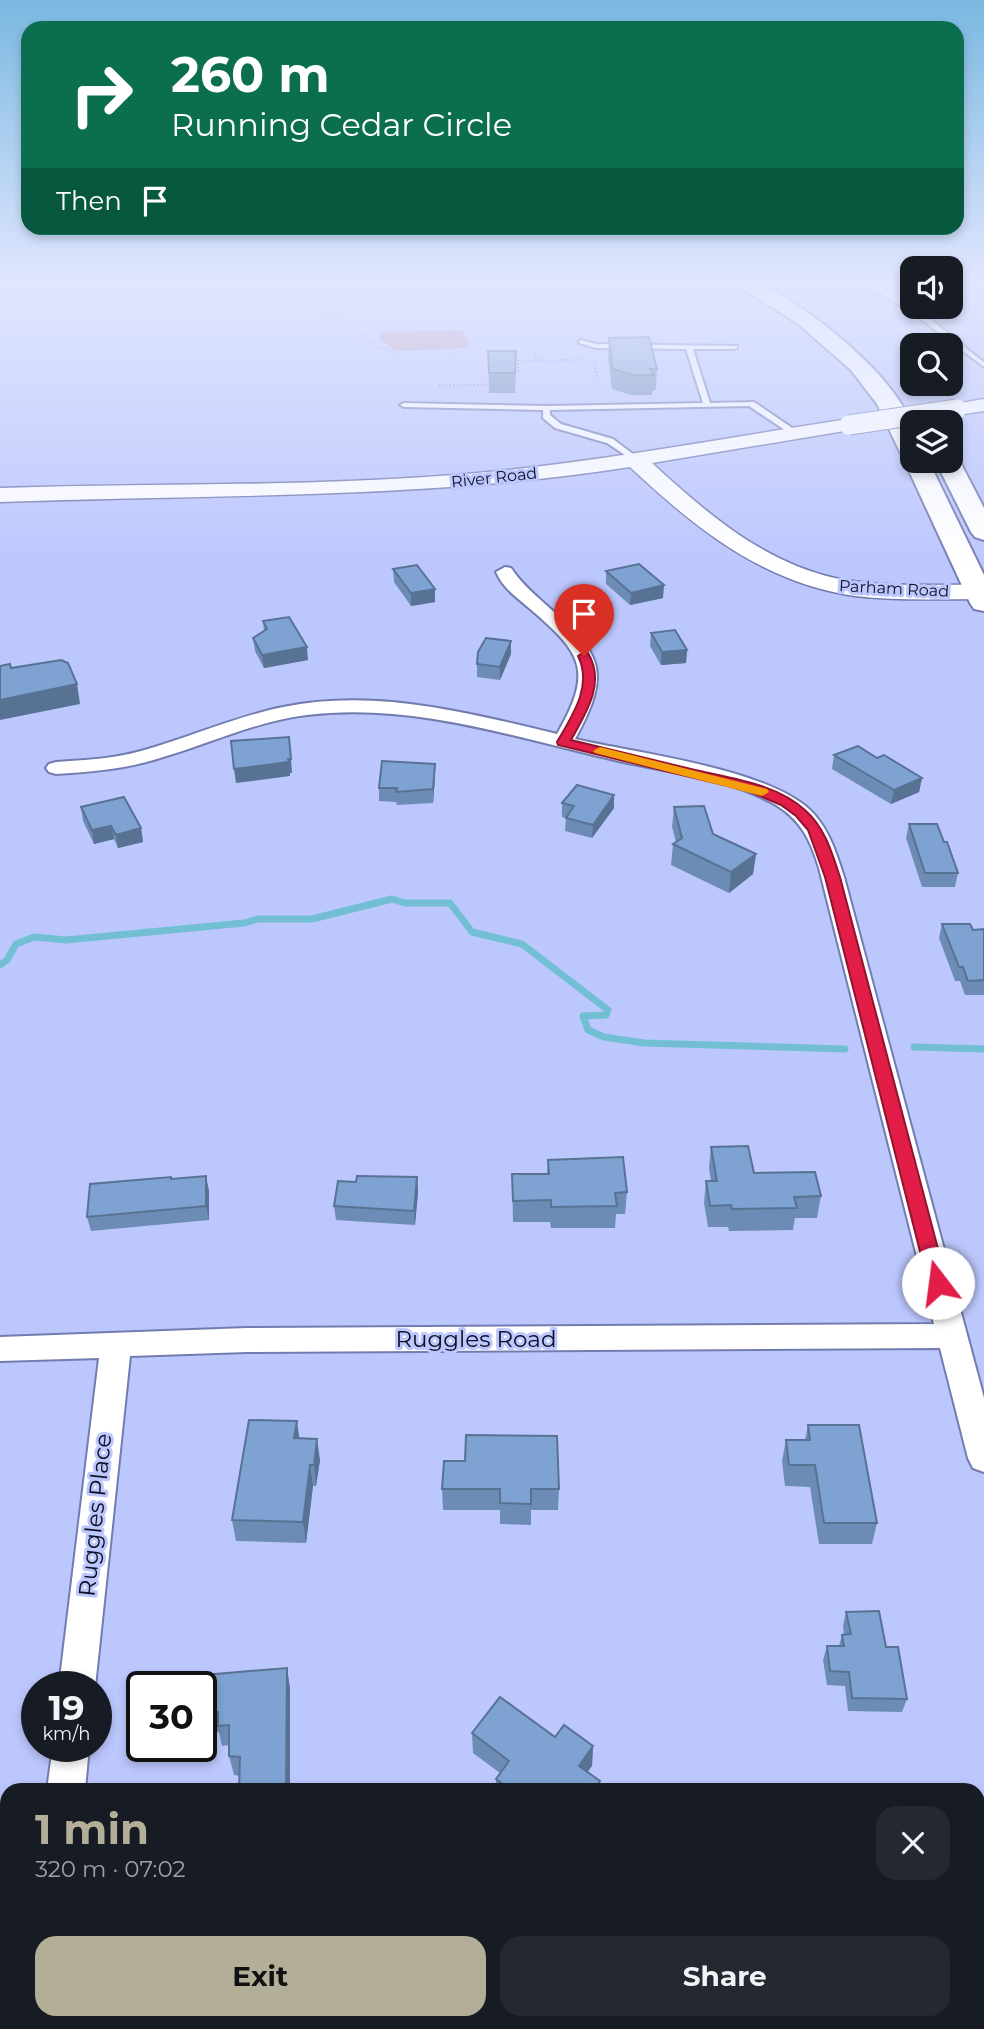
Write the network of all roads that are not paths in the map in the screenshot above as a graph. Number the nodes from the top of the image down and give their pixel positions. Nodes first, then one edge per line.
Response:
1 (698, 377) edge
2 (866, 377) edge
3 (913, 398) dead end
4 (707, 404) junction
5 (404, 405) dead end
6 (984, 405) edge
7 (547, 408) junction
8 (920, 410) edge
9 (900, 430) edge
10 (797, 433) junction
11 (634, 459) junction
12 (922, 473) edge
13 (954, 473) edge
14 (0, 495) edge
15 (984, 532) edge
16 (505, 572) dead end
17 (982, 596) edge
18 (563, 742) junction
19 (56, 768) dead end
20 (951, 1336) junction
21 (116, 1344) junction
22 (0, 1349) edge
23 (984, 1458) edge
24 (79, 1671) edge
25 (69, 1762) edge
26 (67, 1783) edge

1 - 4 lane
2 - 9 highway
3 - 8 highway
4 - 7 lane
4 - 10 lane
5 - 7 lane
6 - 10 main road, River Road, bridge
7 - 11 lane
10 - 11 main road, River Road
11 - 14 main road, River Road
11 - 17 main road, Parham Road
12 - 17 highway
13 - 15 highway
16 - 18 street
18 - 19 street
18 - 20 street
20 - 21 street, Ruggles Road
20 - 23 street
21 - 22 street, Ruggles Road
21 - 24 street, Ruggles Place
25 - 26 street

